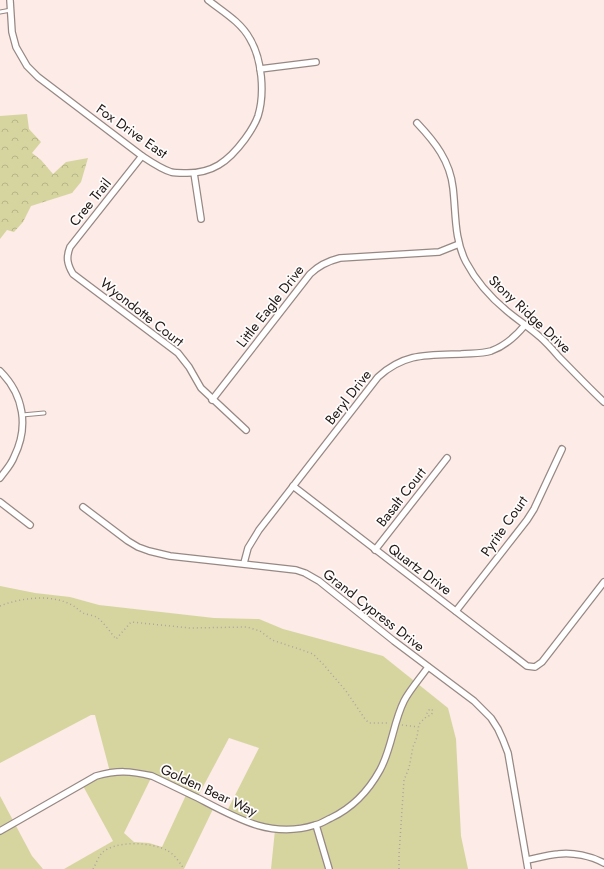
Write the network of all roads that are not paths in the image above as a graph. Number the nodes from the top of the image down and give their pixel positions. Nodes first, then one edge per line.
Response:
1 (10, 0) edge
2 (208, 0) edge
3 (11, 10) junction
4 (0, 12) edge
5 (316, 62) dead end
6 (260, 69) junction
7 (417, 123) dead end
8 (142, 156) junction
9 (194, 173) junction
10 (201, 219) dead end
11 (459, 244) junction
12 (68, 266) joint
13 (525, 325) junction
14 (0, 371) edge
15 (212, 400) junction
16 (604, 402) edge
17 (44, 413) dead end
18 (22, 414) junction
19 (246, 430) dead end
20 (562, 449) dead end
21 (447, 458) dead end
22 (0, 478) edge
23 (293, 486) junction
24 (0, 502) edge
25 (82, 507) dead end
26 (30, 525) dead end
27 (375, 550) junction
28 (244, 564) junction
29 (604, 582) edge
30 (456, 611) junction
31 (428, 667) junction
32 (316, 825) junction
33 (0, 831) edge
34 (527, 860) junction
35 (604, 863) edge
36 (329, 869) edge
37 (528, 869) edge

1 - 3 street, Fox Drive East
2 - 6 street, Fox Drive East
3 - 4 lane
3 - 8 street, Fox Drive East
5 - 6 street
6 - 9 street, Fox Drive East
7 - 11 street, Stony Ridge Drive
8 - 9 street, Fox Drive East
8 - 12 street, Cree Trail
9 - 10 street
11 - 13 street, Stony Ridge Drive
11 - 15 street, Little Eagle Drive
12 - 15 street, Wyondotte Court
13 - 16 street, Stony Ridge Drive
13 - 23 street, Beryl Drive
14 - 18 street
15 - 19 street, Wyondotte Court
17 - 18 lane
18 - 22 street
20 - 30 street, Pyrite Court
21 - 27 street, Basalt Court
23 - 27 street, Quartz Drive
23 - 28 street, Beryl Drive
24 - 26 street
25 - 28 street, Grand Cypress Drive
27 - 30 street, Quartz Drive
28 - 31 street, Grand Cypress Drive
29 - 30 street, Quartz Drive
31 - 32 street, Golden Bear Way
31 - 34 street, Grand Cypress Drive
32 - 33 street, Golden Bear Way
32 - 36 street
34 - 35 street
34 - 37 street, Grand Cypress Drive

